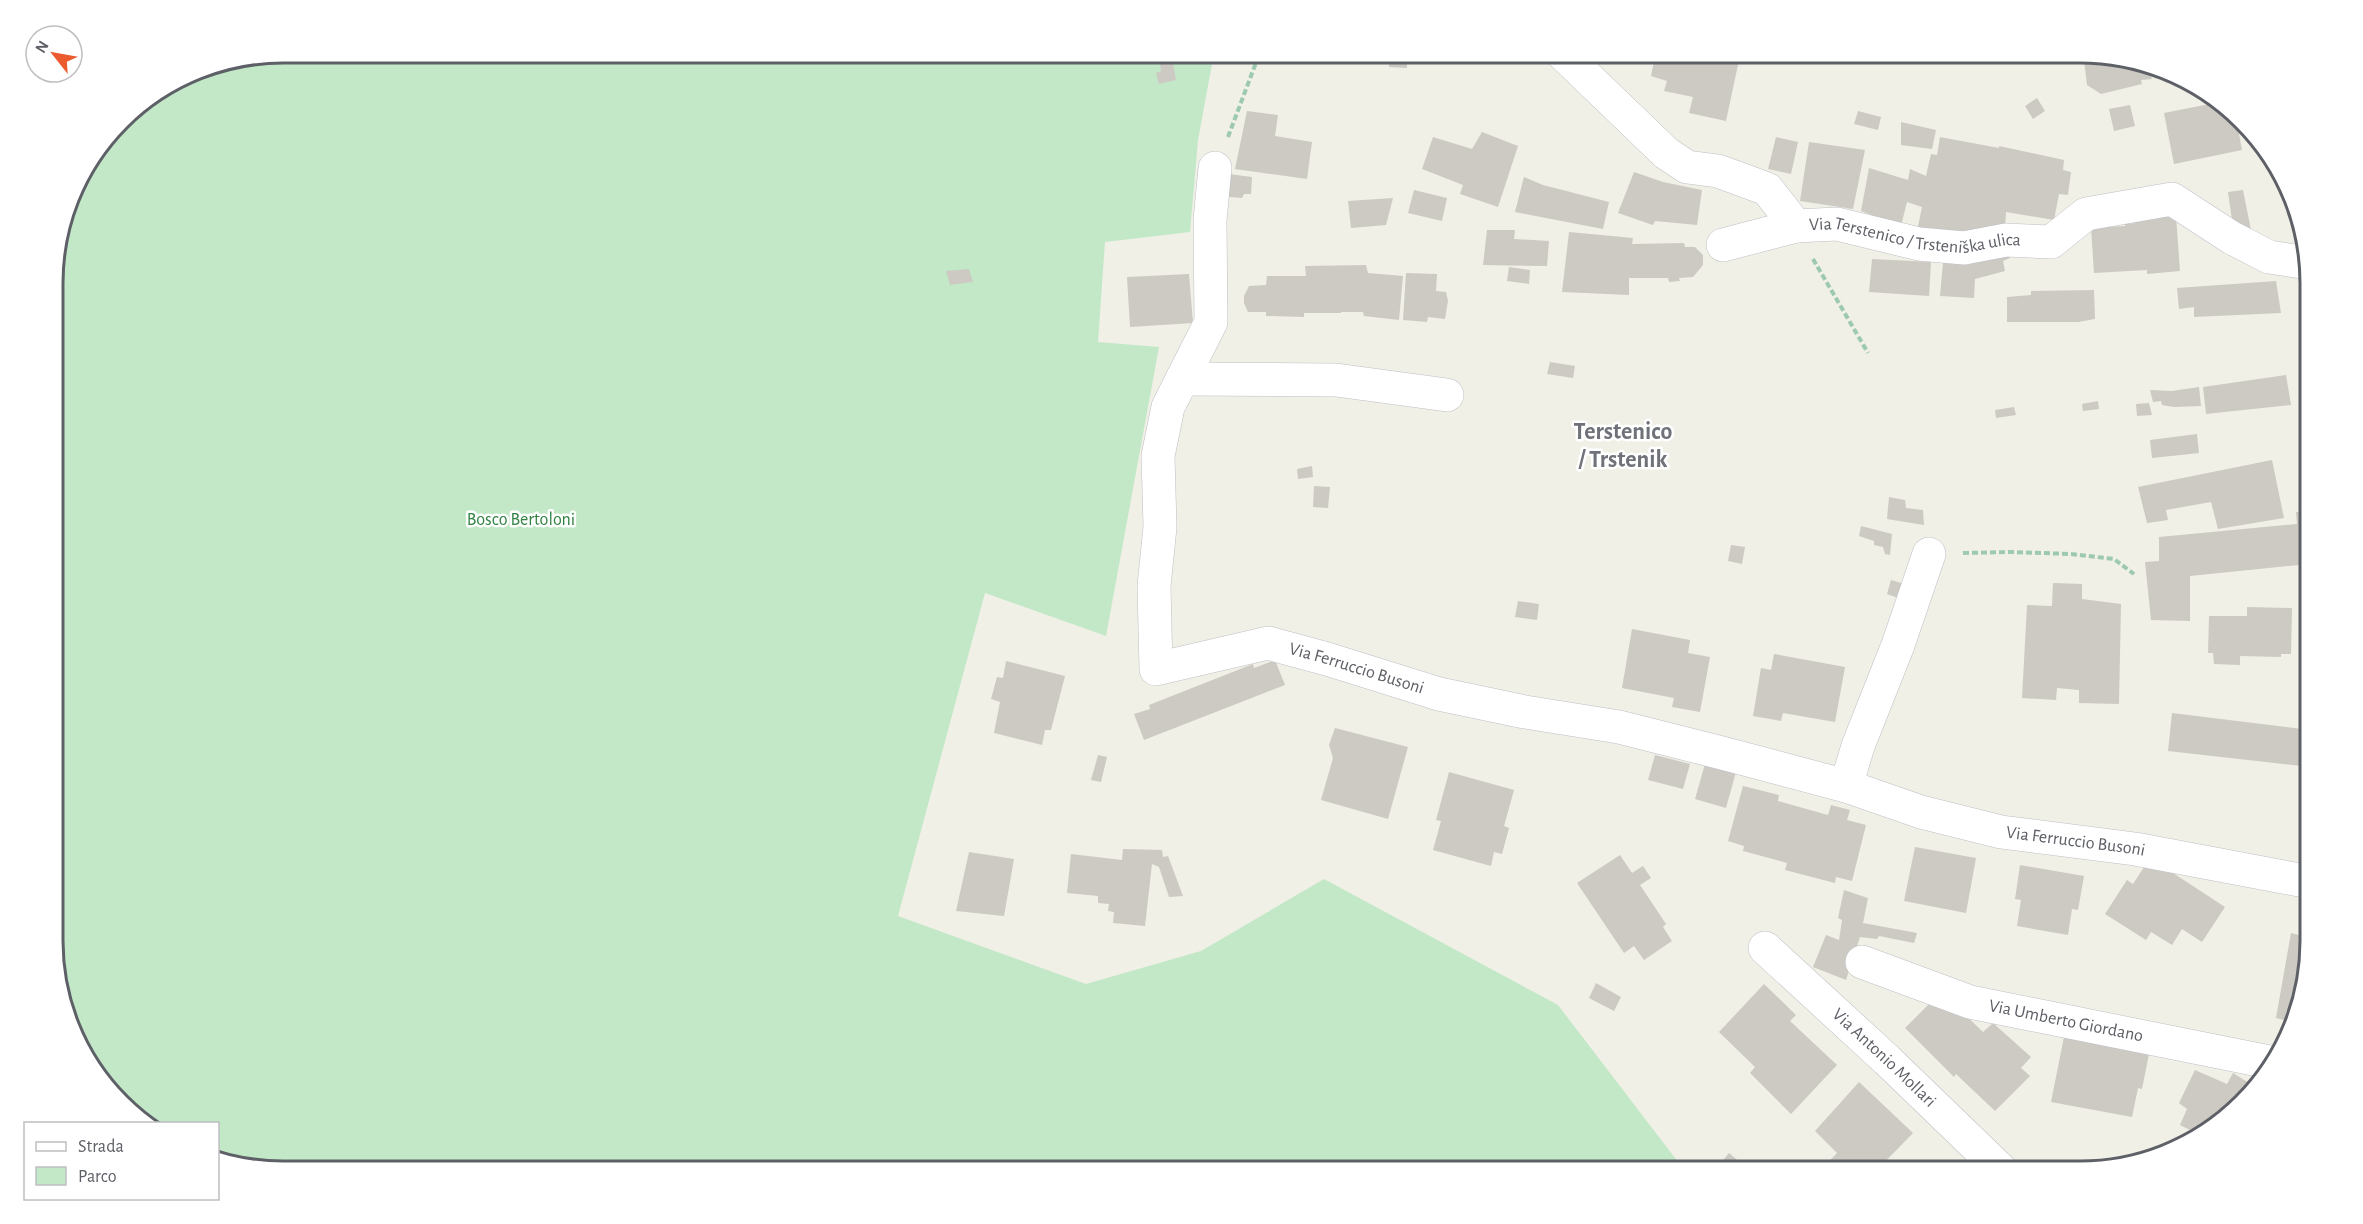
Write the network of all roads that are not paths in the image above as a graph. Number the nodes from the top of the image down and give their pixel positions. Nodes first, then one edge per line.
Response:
1 (1572, 63) edge
2 (1215, 168) road end
3 (1796, 226) junction
4 (1723, 245) dead end
5 (2299, 262) edge
6 (1182, 379) junction
7 (1447, 395) dead end
8 (1929, 554) road end
9 (1846, 786) junction
10 (2300, 880) edge
11 (1765, 948) dead end
12 (1862, 962) dead end
13 (2264, 1061) edge
14 (1992, 1161) edge

1 - 3 street, Via Terstenico / Trsteniška ulica
2 - 6 street, Via Ferruccio Busoni
3 - 4 street
3 - 5 street, Via Terstenico / Trsteniška ulica
6 - 7 street
6 - 9 street, Via Ferruccio Busoni
8 - 9 street
9 - 10 street, Via Ferruccio Busoni
11 - 14 street, Via Antonio Mollari
12 - 13 street, Via Umberto Giordano

